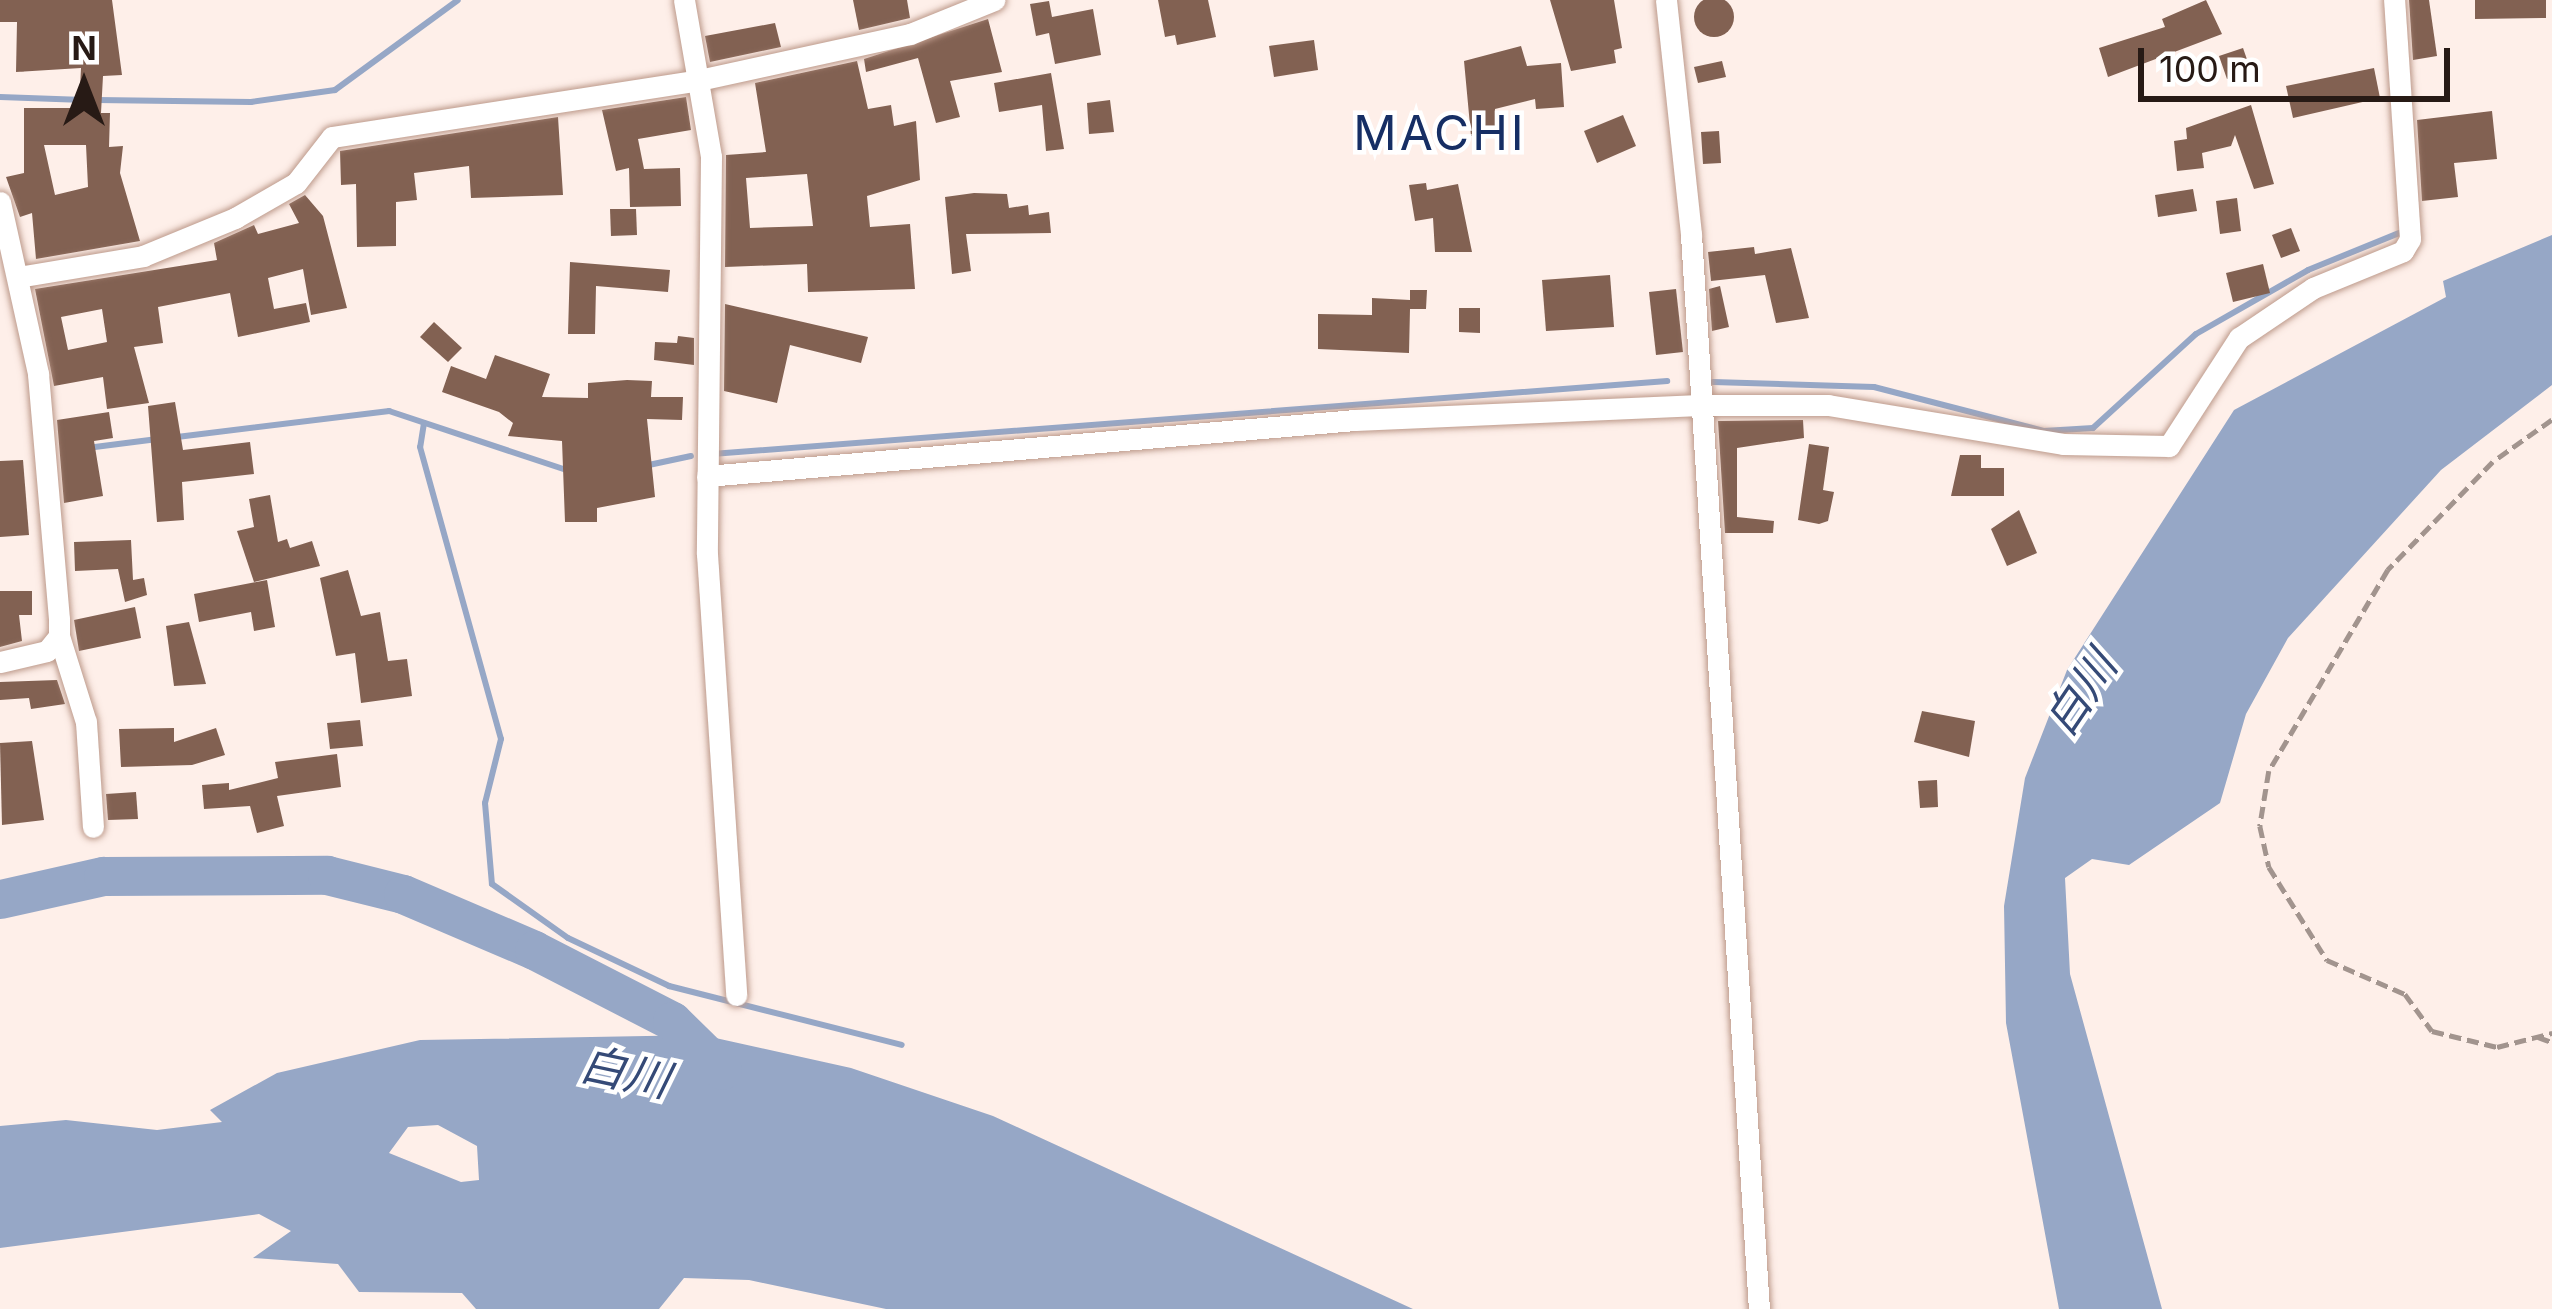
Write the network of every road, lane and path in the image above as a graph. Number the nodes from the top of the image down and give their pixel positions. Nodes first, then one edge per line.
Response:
1 (684, 0) edge
2 (994, 0) edge
3 (1666, 0) edge
4 (2394, 0) edge
5 (699, 80) junction
6 (0, 202) edge
7 (18, 277) junction
8 (1700, 405) junction
9 (2552, 420) edge
10 (707, 476) junction
11 (59, 636) junction
12 (0, 662) edge
13 (93, 827) dead end
14 (736, 995) dead end
15 (2552, 1033) edge
16 (2538, 1037) junction
17 (2552, 1042) edge
18 (1759, 1309) edge

1 - 5 street
2 - 5 street
3 - 8 street
4 - 8 street
5 - 7 street
5 - 10 street
6 - 7 street
7 - 11 street
8 - 10 street
8 - 18 street
9 - 16 path
10 - 14 street
11 - 12 street
11 - 13 street
15 - 16 path
16 - 17 path

